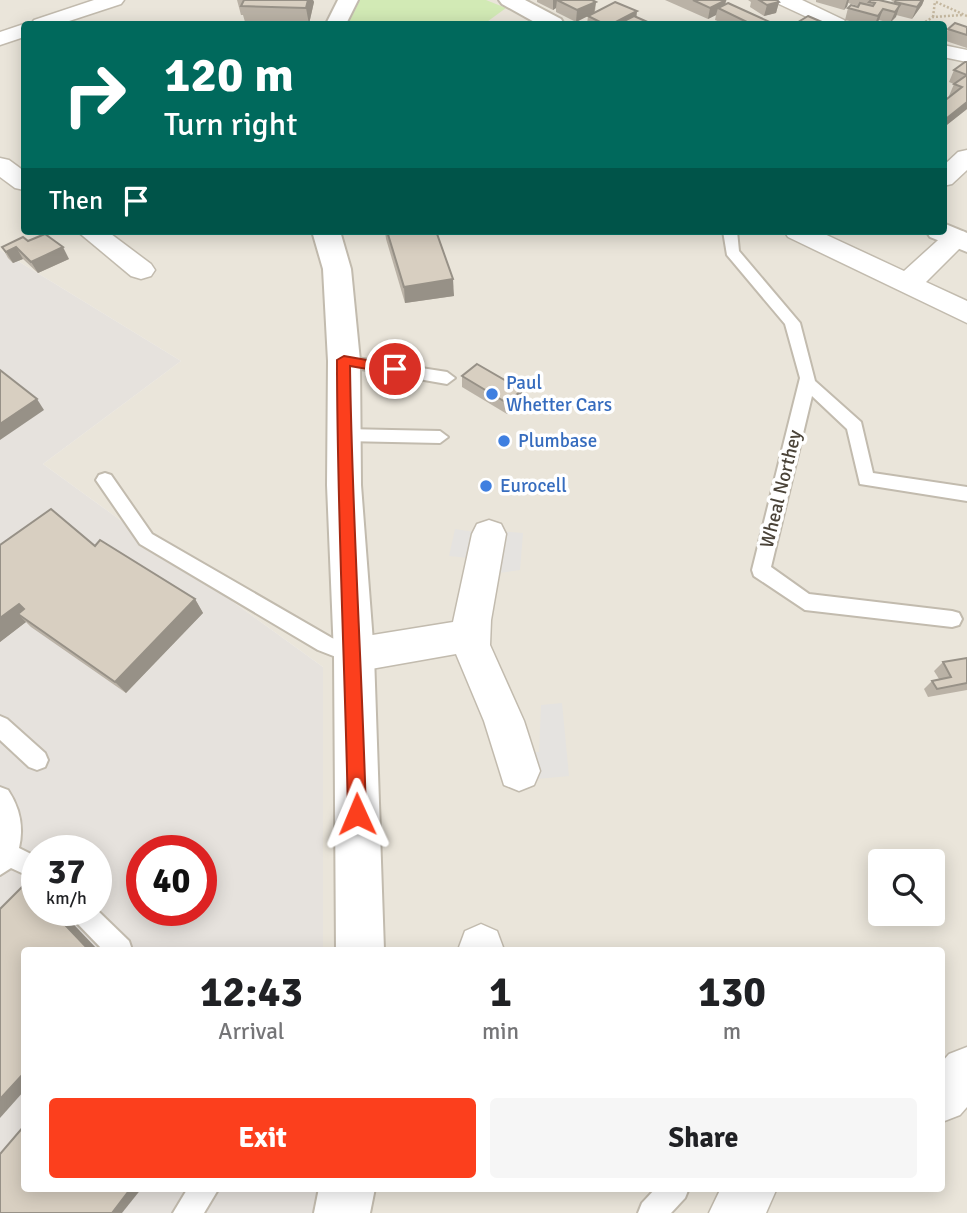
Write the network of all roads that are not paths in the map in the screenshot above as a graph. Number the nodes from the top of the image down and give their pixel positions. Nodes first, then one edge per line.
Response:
1 (114, 0) edge
2 (348, 0) edge
3 (509, 0) edge
4 (786, 0) edge
5 (50, 21) edge
6 (338, 21) edge
7 (548, 21) edge
8 (830, 21) edge
9 (21, 31) edge
10 (0, 39) edge
11 (947, 52) edge
12 (967, 56) edge
13 (967, 157) edge
14 (0, 165) edge
15 (947, 175) edge
16 (21, 181) edge
17 (107, 235) edge
18 (327, 235) edge
19 (730, 235) edge
20 (805, 235) edge
21 (954, 237) edge
22 (141, 270) dead end
23 (907, 284) junction
24 (967, 313) edge
25 (344, 360) junction
26 (447, 378) dead end
27 (807, 383) junction
28 (344, 435) junction
29 (440, 437) dead end
30 (105, 480) dead end
31 (967, 495) edge
32 (489, 534) dead end
33 (952, 619) dead end
34 (472, 635) junction
35 (354, 655) junction
36 (0, 726) edge
37 (37, 760) dead end
38 (519, 771) dead end
39 (0, 798) edge
40 (3, 858) edge
41 (21, 864) edge
42 (96, 926) edge
43 (117, 947) edge
44 (360, 947) edge
45 (967, 1072) edge
46 (945, 1094) edge
47 (202, 1192) edge
48 (346, 1192) edge
49 (671, 1192) edge
50 (749, 1192) edge
51 (187, 1213) edge
52 (342, 1213) edge
53 (652, 1213) edge
54 (736, 1213) edge

1 - 5 street
2 - 6 street
3 - 7 street
4 - 8 street
9 - 10 street
11 - 12 street
13 - 15 street
14 - 16 street
17 - 22 street
18 - 25 street
19 - 27 lane, Wheal Northey
20 - 23 street
21 - 23 street
23 - 24 street
25 - 26 lane
25 - 28 street
27 - 31 lane
27 - 33 lane, Wheal Northey
28 - 29 lane
28 - 35 street
30 - 35 lane
32 - 34 street
34 - 35 street
34 - 38 street
35 - 44 street
36 - 37 lane
39 - 40 lane
40 - 41 lane
42 - 43 lane
45 - 46 street
47 - 51 lane
48 - 52 street
49 - 53 lane
50 - 54 street

